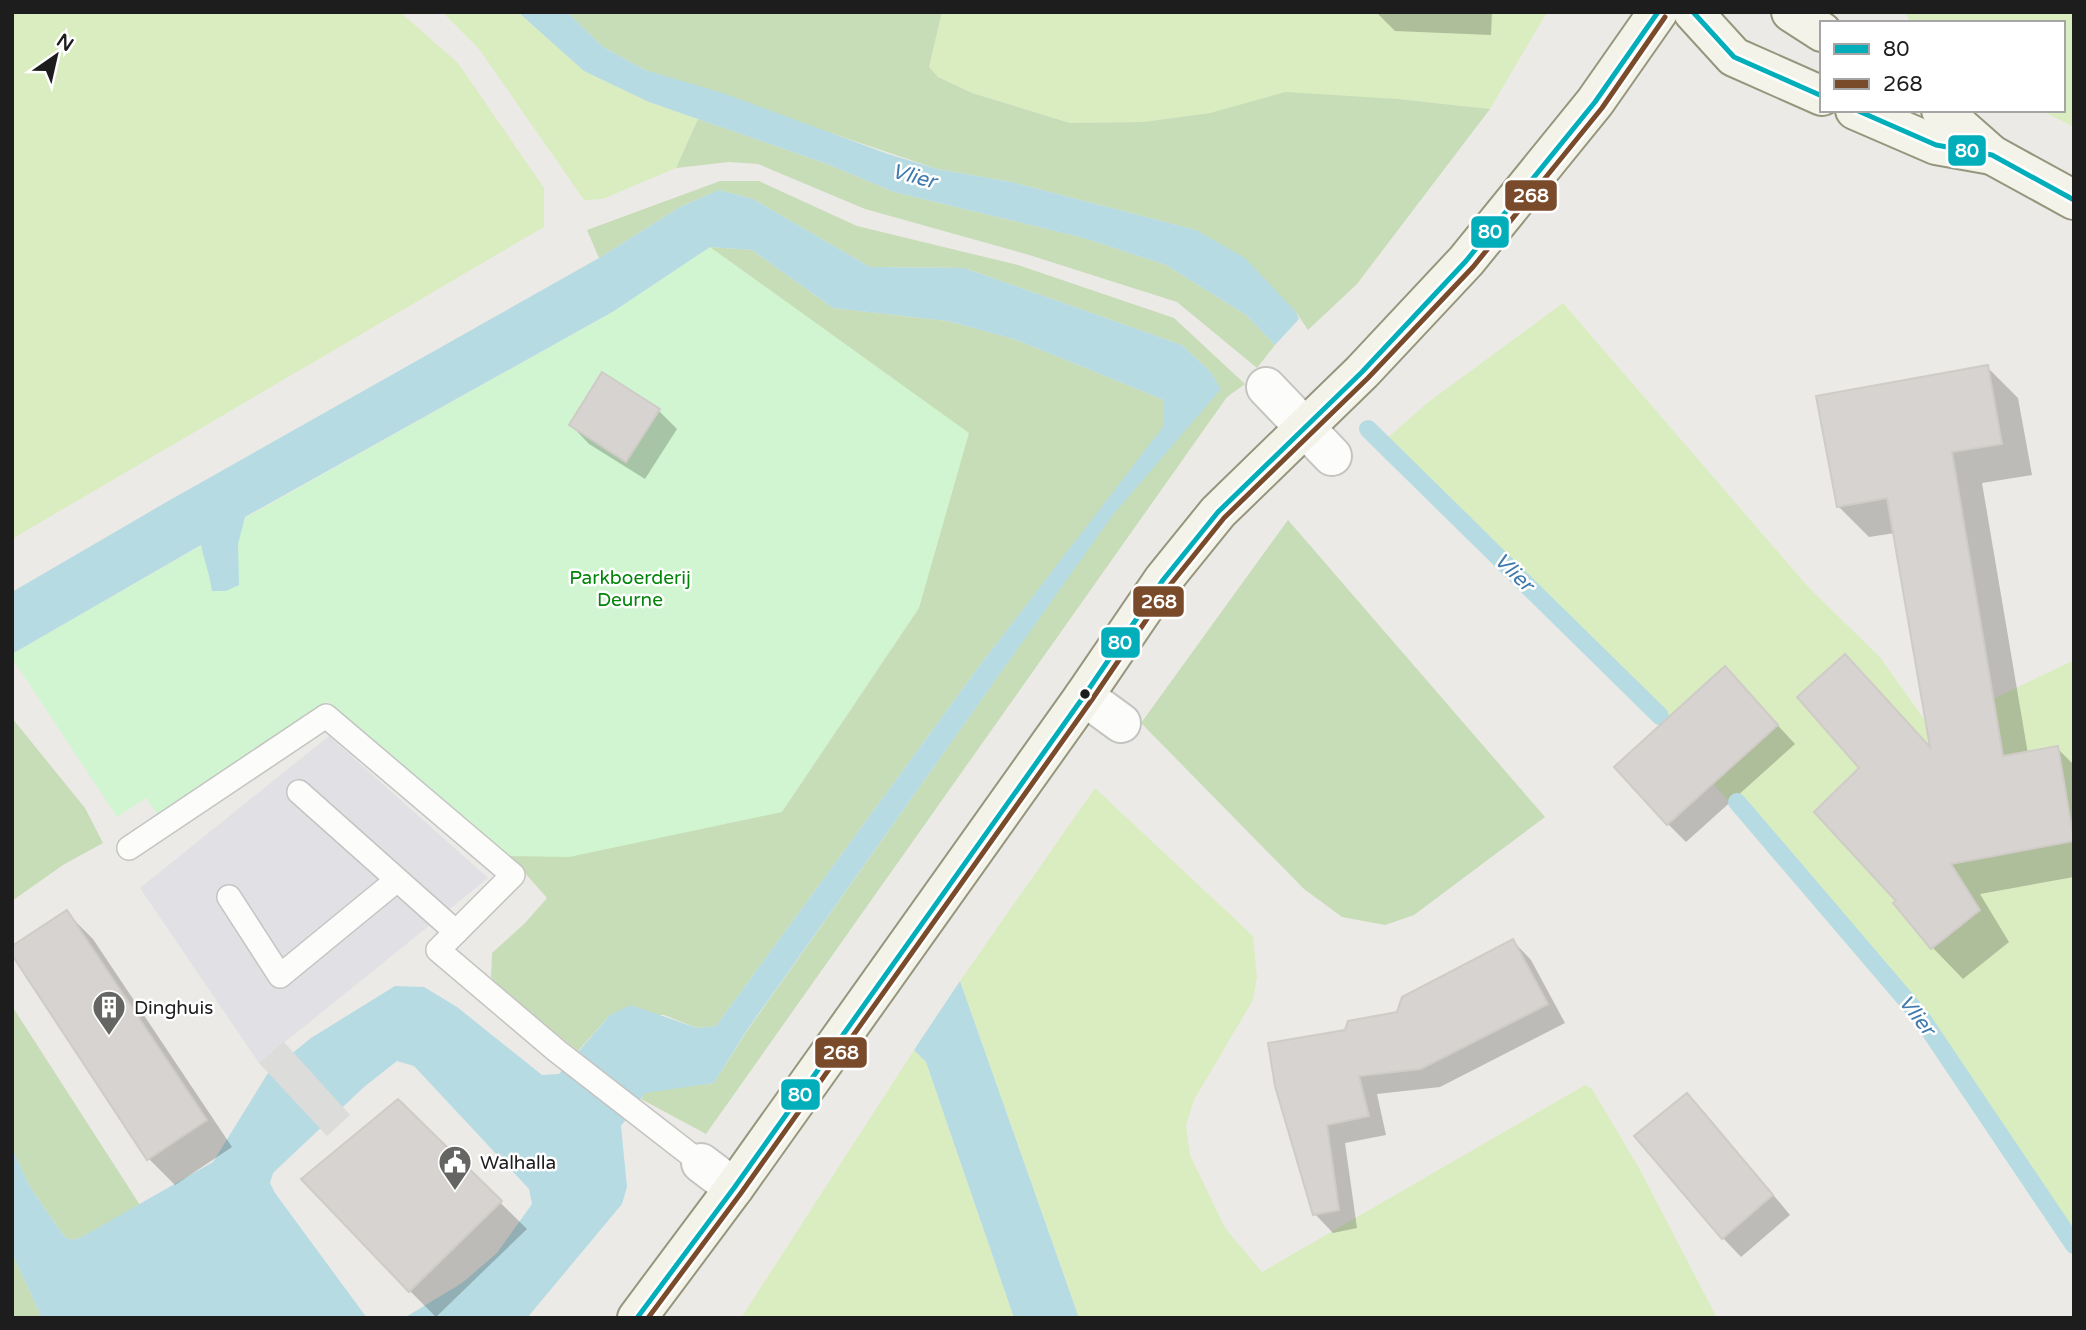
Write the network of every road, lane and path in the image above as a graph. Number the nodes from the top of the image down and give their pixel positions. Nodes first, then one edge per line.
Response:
1 (1658, 12) edge
2 (1693, 12) edge
3 (1791, 12) edge
4 (1820, 31) edge
5 (1820, 95) edge
6 (1861, 112) edge
7 (1943, 112) edge
8 (1992, 155) junction
9 (2074, 200) edge
10 (1266, 387) dead end
11 (1305, 429) junction
12 (1332, 456) dead end
13 (1084, 696) junction
14 (1121, 723) dead end
15 (299, 792) dead end
16 (129, 848) dead end
17 (397, 880) junction
18 (229, 897) dead end
19 (456, 932) junction
20 (701, 1163) joint
21 (734, 1188) junction
22 (637, 1318) edge

1 - 11 street
2 - 5 street
3 - 4 street
6 - 8 street
7 - 8 street
8 - 9 street
10 - 11 street
11 - 12 street
11 - 13 street
13 - 14 street
13 - 21 street
15 - 17 lane
16 - 19 lane
17 - 18 lane
17 - 19 lane
19 - 20 lane
20 - 21 street
21 - 22 street

